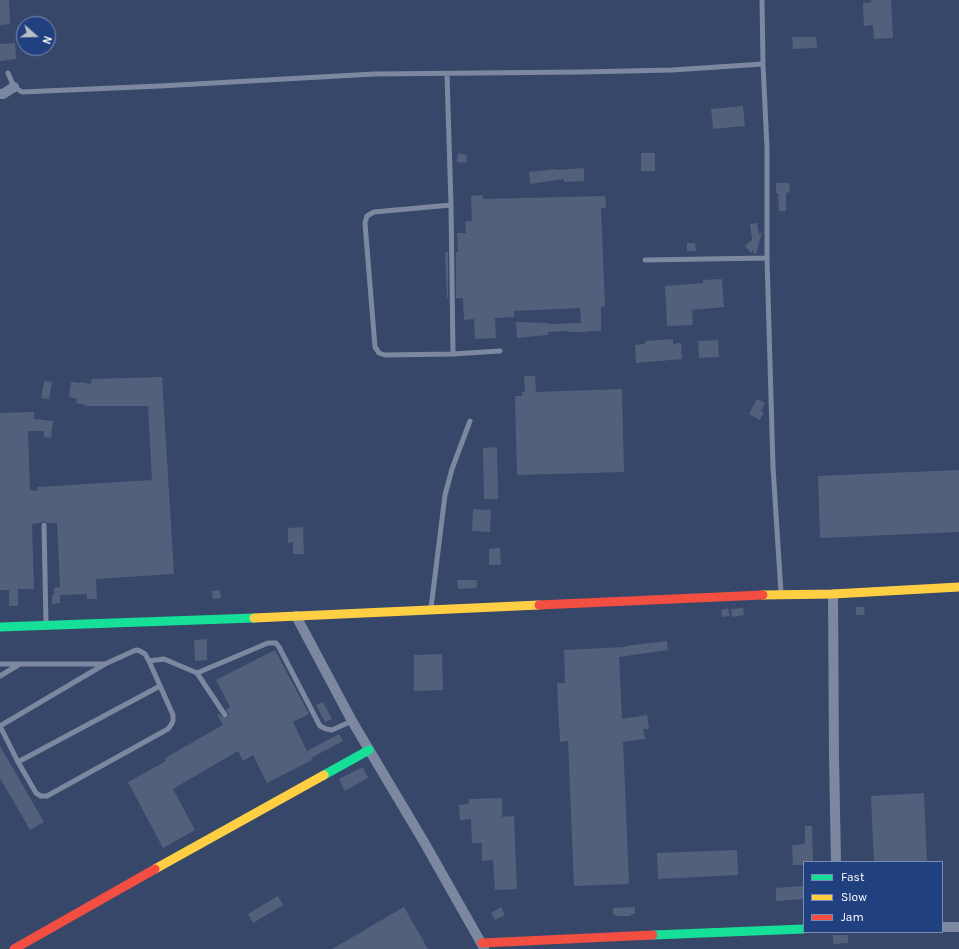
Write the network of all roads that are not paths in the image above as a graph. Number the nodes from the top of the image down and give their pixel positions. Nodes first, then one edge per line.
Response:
1 (762, 0) edge
2 (763, 64) junction
3 (8, 73) dead end
4 (447, 74) junction
5 (14, 87) junction
6 (0, 94) edge
7 (451, 205) junction
8 (767, 258) junction
9 (645, 260) dead end
10 (500, 351) dead end
11 (453, 354) junction
12 (470, 422) dead end
13 (44, 525) dead end
14 (959, 587) edge
15 (781, 594) junction
16 (833, 594) junction
17 (431, 609) junction
18 (296, 616) junction
19 (46, 625) junction
20 (0, 627) edge
21 (149, 661) junction
22 (0, 664) edge
23 (20, 664) junction
24 (105, 664) junction
25 (197, 673) junction
26 (0, 676) edge
27 (160, 686) junction
28 (225, 715) dead end
29 (352, 721) junction
30 (0, 726) edge
31 (369, 750) junction
32 (18, 762) junction
33 (836, 861) edge
34 (943, 927) edge
35 (959, 927) edge
36 (803, 929) edge
37 (483, 946) edge
38 (14, 949) edge

1 - 2 lane
2 - 4 lane
2 - 8 lane
3 - 5 lane
4 - 5 lane
4 - 7 lane
5 - 6 street
7 - 11 lane
7 - 11 lane
8 - 9 lane
8 - 15 lane
10 - 11 lane
12 - 17 lane
13 - 19 lane
14 - 16 street
15 - 16 street
15 - 17 street
16 - 33 street
17 - 18 street
18 - 19 street
18 - 29 street
19 - 20 street
21 - 24 lane
21 - 25 lane
21 - 27 lane
22 - 23 lane
23 - 24 lane
23 - 26 lane
24 - 30 lane
25 - 28 lane
25 - 29 lane
27 - 32 lane
27 - 32 lane
29 - 31 street
30 - 32 lane
31 - 37 street
31 - 38 street
34 - 35 street
36 - 37 street

